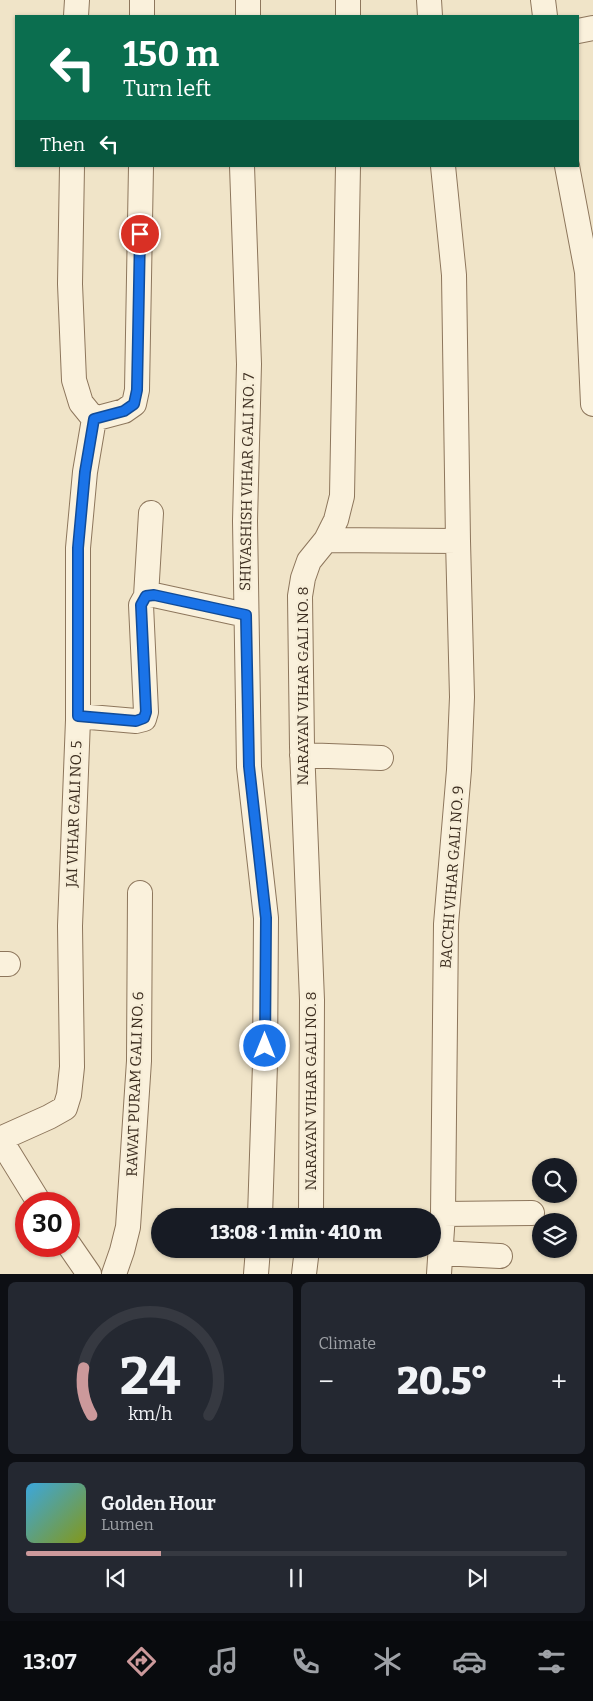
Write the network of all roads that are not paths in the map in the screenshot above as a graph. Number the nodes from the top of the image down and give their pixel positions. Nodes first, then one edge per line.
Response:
1 (77, 0) edge
2 (142, 0) edge
3 (248, 0) edge
4 (348, 0) edge
5 (429, 0) edge
6 (543, 0) edge
7 (76, 15) edge
8 (142, 15) edge
9 (248, 15) edge
10 (348, 15) edge
11 (430, 15) edge
12 (545, 15) edge
13 (593, 28) edge
14 (579, 31) edge
15 (72, 167) edge
16 (141, 167) edge
17 (242, 167) edge
18 (348, 167) edge
19 (443, 167) edge
20 (567, 167) edge
21 (590, 272) edge
22 (593, 404) edge
23 (94, 419) junction
24 (151, 513) dead end
25 (326, 540) junction
26 (458, 542) junction
27 (146, 596) junction
28 (246, 615) junction
29 (78, 716) junction
30 (302, 755) junction
31 (381, 758) dead end
32 (140, 893) dead end
33 (0, 1139) edge
34 (33, 1192) edge
35 (260, 1208) edge
36 (311, 1208) edge
37 (532, 1213) dead end
38 (443, 1214) junction
39 (77, 1257) edge
40 (257, 1258) edge
41 (306, 1258) edge
42 (440, 1263) edge
43 (504, 1265) edge
44 (89, 1274) edge
45 (114, 1274) edge
46 (256, 1274) edge
47 (304, 1274) edge

1 - 7 street
2 - 8 street
3 - 9 street
4 - 10 street
5 - 11 street
6 - 12 street
13 - 14 street
15 - 23 street
16 - 23 street
17 - 28 street, SHIVASHISH VIHAR GALI NO. 7
18 - 25 street, NARAYAN VIHAR GALI NO. 8
19 - 26 street, BACCHI VIHAR GALI NO. 9
20 - 21 street
21 - 22 street
23 - 29 street, JAI VIHAR GALI NO. 5
24 - 27 street
25 - 26 street
25 - 30 street, NARAYAN VIHAR GALI NO. 8
26 - 38 street, BACCHI VIHAR GALI NO. 9
27 - 28 street
27 - 29 street
28 - 35 street, SHIVASHISH VIHAR GALI NO. 7
29 - 33 street, JAI VIHAR GALI NO. 5
30 - 31 street
30 - 36 street, NARAYAN VIHAR GALI NO. 8
32 - 45 street, RAWAT PURAM GALI NO. 6
33 - 34 street
37 - 38 street
38 - 42 street, BACCHI VIHAR GALI NO. 9
39 - 44 street
40 - 46 street
41 - 47 street
42 - 43 street

